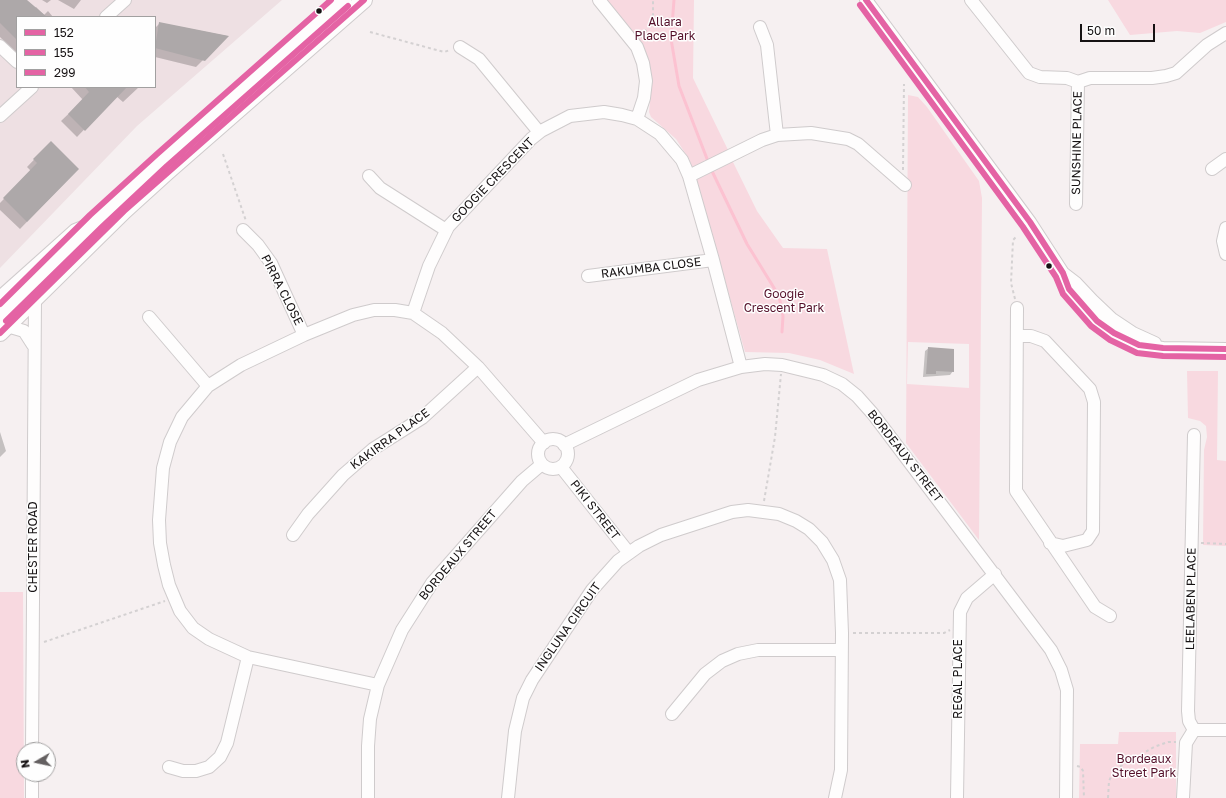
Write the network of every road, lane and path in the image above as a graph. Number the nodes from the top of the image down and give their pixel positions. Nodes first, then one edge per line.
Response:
1 (125, 0) edge
2 (343, 0) edge
3 (364, 0) edge
4 (599, 0) edge
5 (653, 0) edge
6 (971, 0) edge
7 (872, 2) edge
8 (107, 16) edge
9 (760, 27) dead end
10 (370, 32) dead end
11 (1226, 33) edge
12 (0, 46) edge
13 (460, 47) joint
14 (637, 47) junction
15 (16, 61) edge
16 (1078, 82) junction
17 (904, 84) dead end
18 (31, 88) edge
19 (0, 116) edge
20 (637, 119) junction
21 (539, 132) junction
22 (778, 135) junction
23 (223, 154) dead end
24 (1226, 159) edge
25 (1212, 169) dead end
26 (369, 176) dead end
27 (689, 176) junction
28 (905, 185) joint
29 (1076, 204) dead end
30 (96, 221) junction
31 (1226, 228) edge
32 (243, 230) joint
33 (446, 230) junction
34 (1016, 237) dead end
35 (1226, 254) edge
36 (713, 260) junction
37 (588, 276) dead end
38 (0, 297) edge
39 (35, 298) junction
40 (1017, 308) joint
41 (413, 313) junction
42 (149, 317) dead end
43 (2, 325) edge
44 (304, 335) junction
45 (1017, 336) junction
46 (33, 345) junction
47 (1226, 349) edge
48 (782, 365) junction
49 (478, 367) junction
50 (740, 368) junction
51 (208, 386) junction
52 (1194, 435) dead end
53 (544, 443) junction
54 (564, 445) junction
55 (542, 464) junction
56 (561, 467) junction
57 (762, 510) junction
58 (293, 535) dead end
59 (1050, 543) junction
60 (1192, 543) junction
61 (1226, 544) edge
62 (629, 553) junction
63 (995, 574) junction
64 (174, 598) junction
65 (1110, 616) dead end
66 (958, 628) junction
67 (842, 633) junction
68 (33, 641) junction
69 (841, 650) junction
70 (248, 657) junction
71 (378, 685) junction
72 (672, 714) dead end
73 (1194, 730) junction
74 (1226, 730) edge
75 (32, 742) edge
76 (1186, 743) junction
77 (1066, 766) junction
78 (169, 767) dead end
79 (32, 782) edge
80 (32, 798) edge
81 (368, 798) edge
82 (508, 798) edge
83 (835, 798) edge
84 (957, 798) edge
85 (1066, 798) edge
86 (1084, 798) edge
87 (1108, 798) edge
88 (1183, 798) edge

1 - 8 street
2 - 30 main road
3 - 39 main road
4 - 14 street
5 - 14 path
6 - 16 street
7 - 47 street
9 - 22 street
10 - 13 path
11 - 16 street
12 - 15 street
13 - 21 street
14 - 20 street
16 - 29 street, SUNSHINE PLACE
17 - 28 path
18 - 19 street
20 - 21 street, GOOGIE CRESCENT
20 - 27 street, GOOGIE CRESCENT
21 - 33 street, GOOGIE CRESCENT
22 - 27 street
22 - 28 street
23 - 32 path
24 - 25 street
26 - 33 street
27 - 36 street, GOOGIE CRESCENT
30 - 38 street
30 - 43 main road
31 - 35 street
32 - 44 street, PIRRA CLOSE
33 - 41 street, GOOGIE CRESCENT
34 - 40 path
36 - 37 street, RAKUMBA CLOSE
36 - 50 street, GOOGIE CRESCENT
39 - 43 main road
39 - 46 street, CHESTER ROAD
40 - 45 street
41 - 44 street
41 - 49 street
42 - 51 street
43 - 46 street
44 - 51 street
45 - 59 street
45 - 59 street
46 - 68 street, CHESTER ROAD
48 - 50 street, BORDEAUX STREET
48 - 57 path
48 - 63 street, BORDEAUX STREET
49 - 53 street
49 - 58 street, KAKIRRA PLACE
50 - 54 street, BORDEAUX STREET
51 - 64 street
52 - 60 street, LEELABEN PLACE
53 - 54 street
53 - 55 street
54 - 56 street
55 - 56 street
55 - 71 street, BORDEAUX STREET
56 - 62 street, PIKI STREET
57 - 62 street, INGLUNA CIRCUIT
57 - 67 street, INGLUNA CIRCUIT
59 - 65 street
60 - 61 path
60 - 73 street, LEELABEN PLACE
62 - 82 street, INGLUNA CIRCUIT
63 - 66 street, REGAL PLACE
63 - 77 street, BORDEAUX STREET
64 - 68 path
64 - 70 street
66 - 67 path
66 - 84 street, REGAL PLACE
67 - 69 street, INGLUNA CIRCUIT
68 - 75 street, CHESTER ROAD
69 - 72 street
69 - 83 street, INGLUNA CIRCUIT
70 - 71 street
70 - 78 street
71 - 81 street, BORDEAUX STREET
73 - 74 street
73 - 76 street
76 - 87 path
76 - 88 street
77 - 85 street, BORDEAUX STREET
77 - 86 path
79 - 80 street

